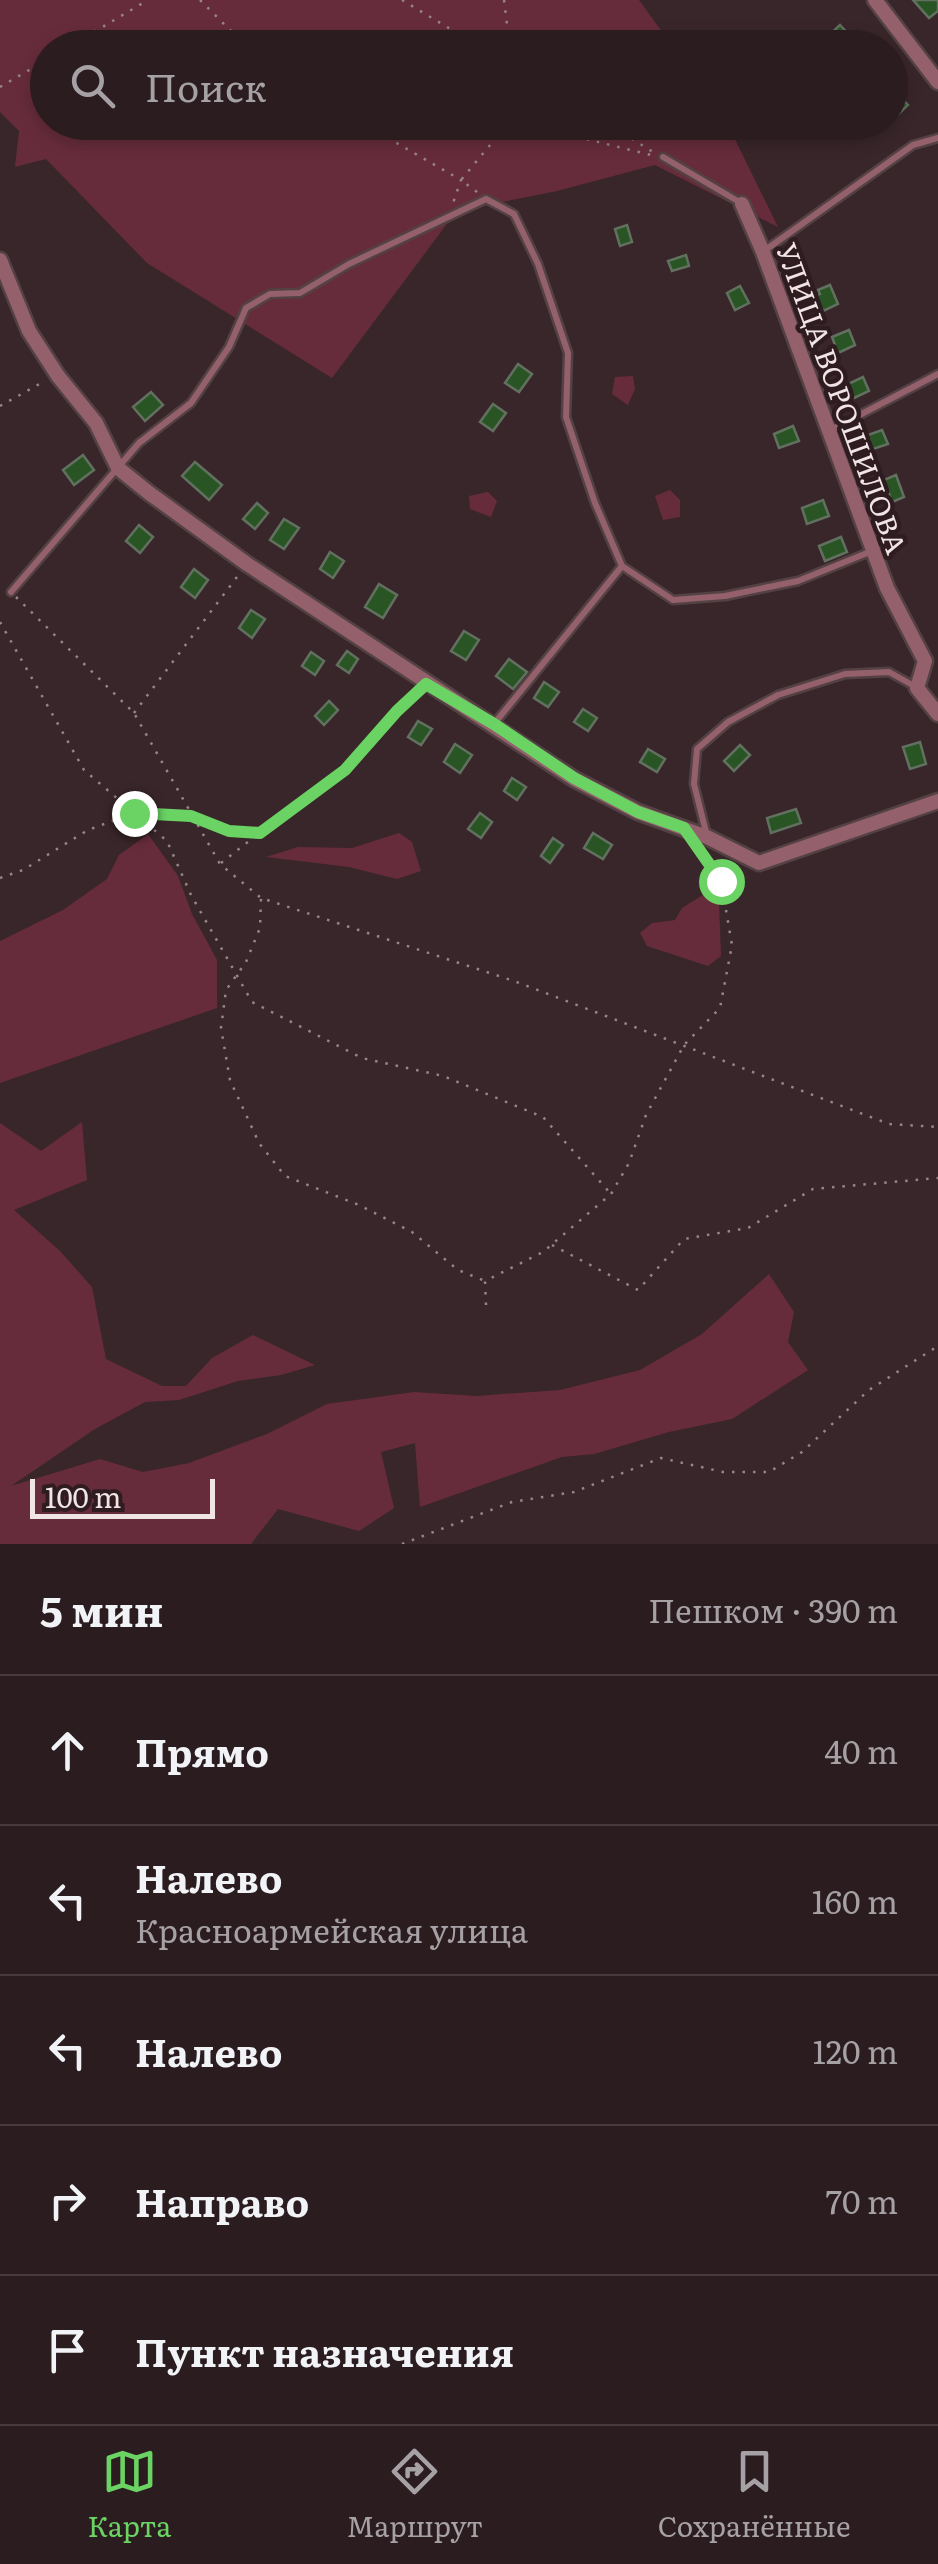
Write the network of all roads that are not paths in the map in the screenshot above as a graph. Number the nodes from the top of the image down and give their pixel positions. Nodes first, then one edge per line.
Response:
1 (876, 0) edge
2 (899, 30) edge
3 (908, 42) edge
4 (938, 82) edge
5 (938, 138) edge
6 (663, 158) road end
7 (742, 204) joint
8 (762, 252) junction
9 (0, 260) edge
10 (938, 374) edge
11 (828, 432) junction
12 (118, 468) junction
13 (873, 551) junction
14 (622, 566) junction
15 (10, 592) road end
16 (917, 688) junction
17 (938, 714) edge
18 (494, 724) junction
19 (938, 801) edge
20 (707, 837) junction

1 - 2 street
3 - 4 street
5 - 8 lane
6 - 7 lane
7 - 8 street, УЛИЦА ВОРОШИЛОВА
8 - 11 street, УЛИЦА ВОРОШИЛОВА
9 - 12 street
10 - 11 lane
11 - 13 street, УЛИЦА ВОРОШИЛОВА
12 - 14 lane
12 - 15 lane
12 - 18 street
13 - 14 lane
13 - 16 street, УЛИЦА ВОРОШИЛОВА
14 - 18 lane
16 - 17 street
16 - 20 lane
18 - 20 street
19 - 20 street

